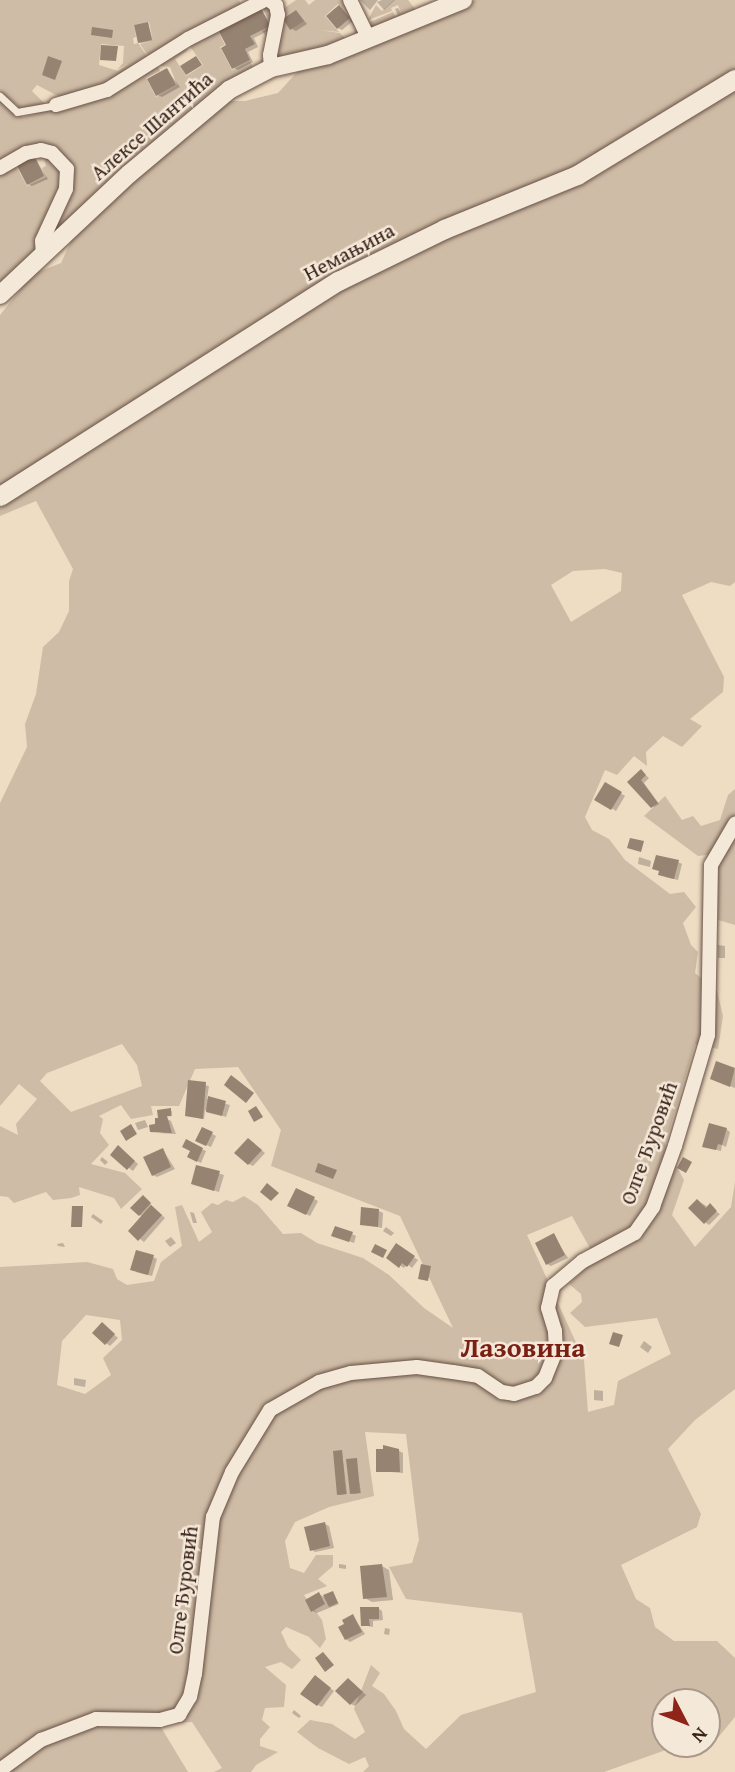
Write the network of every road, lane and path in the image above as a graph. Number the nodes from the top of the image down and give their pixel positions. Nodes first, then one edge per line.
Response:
1 (267, 0) edge
2 (351, 0) edge
3 (463, 0) edge
4 (368, 37) junction
5 (271, 68) junction
6 (735, 79) edge
7 (0, 96) edge
8 (56, 105) joint
9 (0, 167) edge
10 (43, 254) junction
11 (0, 295) edge
12 (0, 496) edge
13 (735, 824) edge
14 (0, 1770) edge

1 - 5 street
1 - 8 street
2 - 4 street
3 - 4 street, Алексе Шантића
4 - 5 street, Алексе Шантића
5 - 10 street, Алексе Шантића
6 - 12 main road, Немањина
7 - 8 lane
9 - 10 street, Алексе Шантића
10 - 11 street, Алексе Шантића
13 - 14 street, Олге Ђуровић

